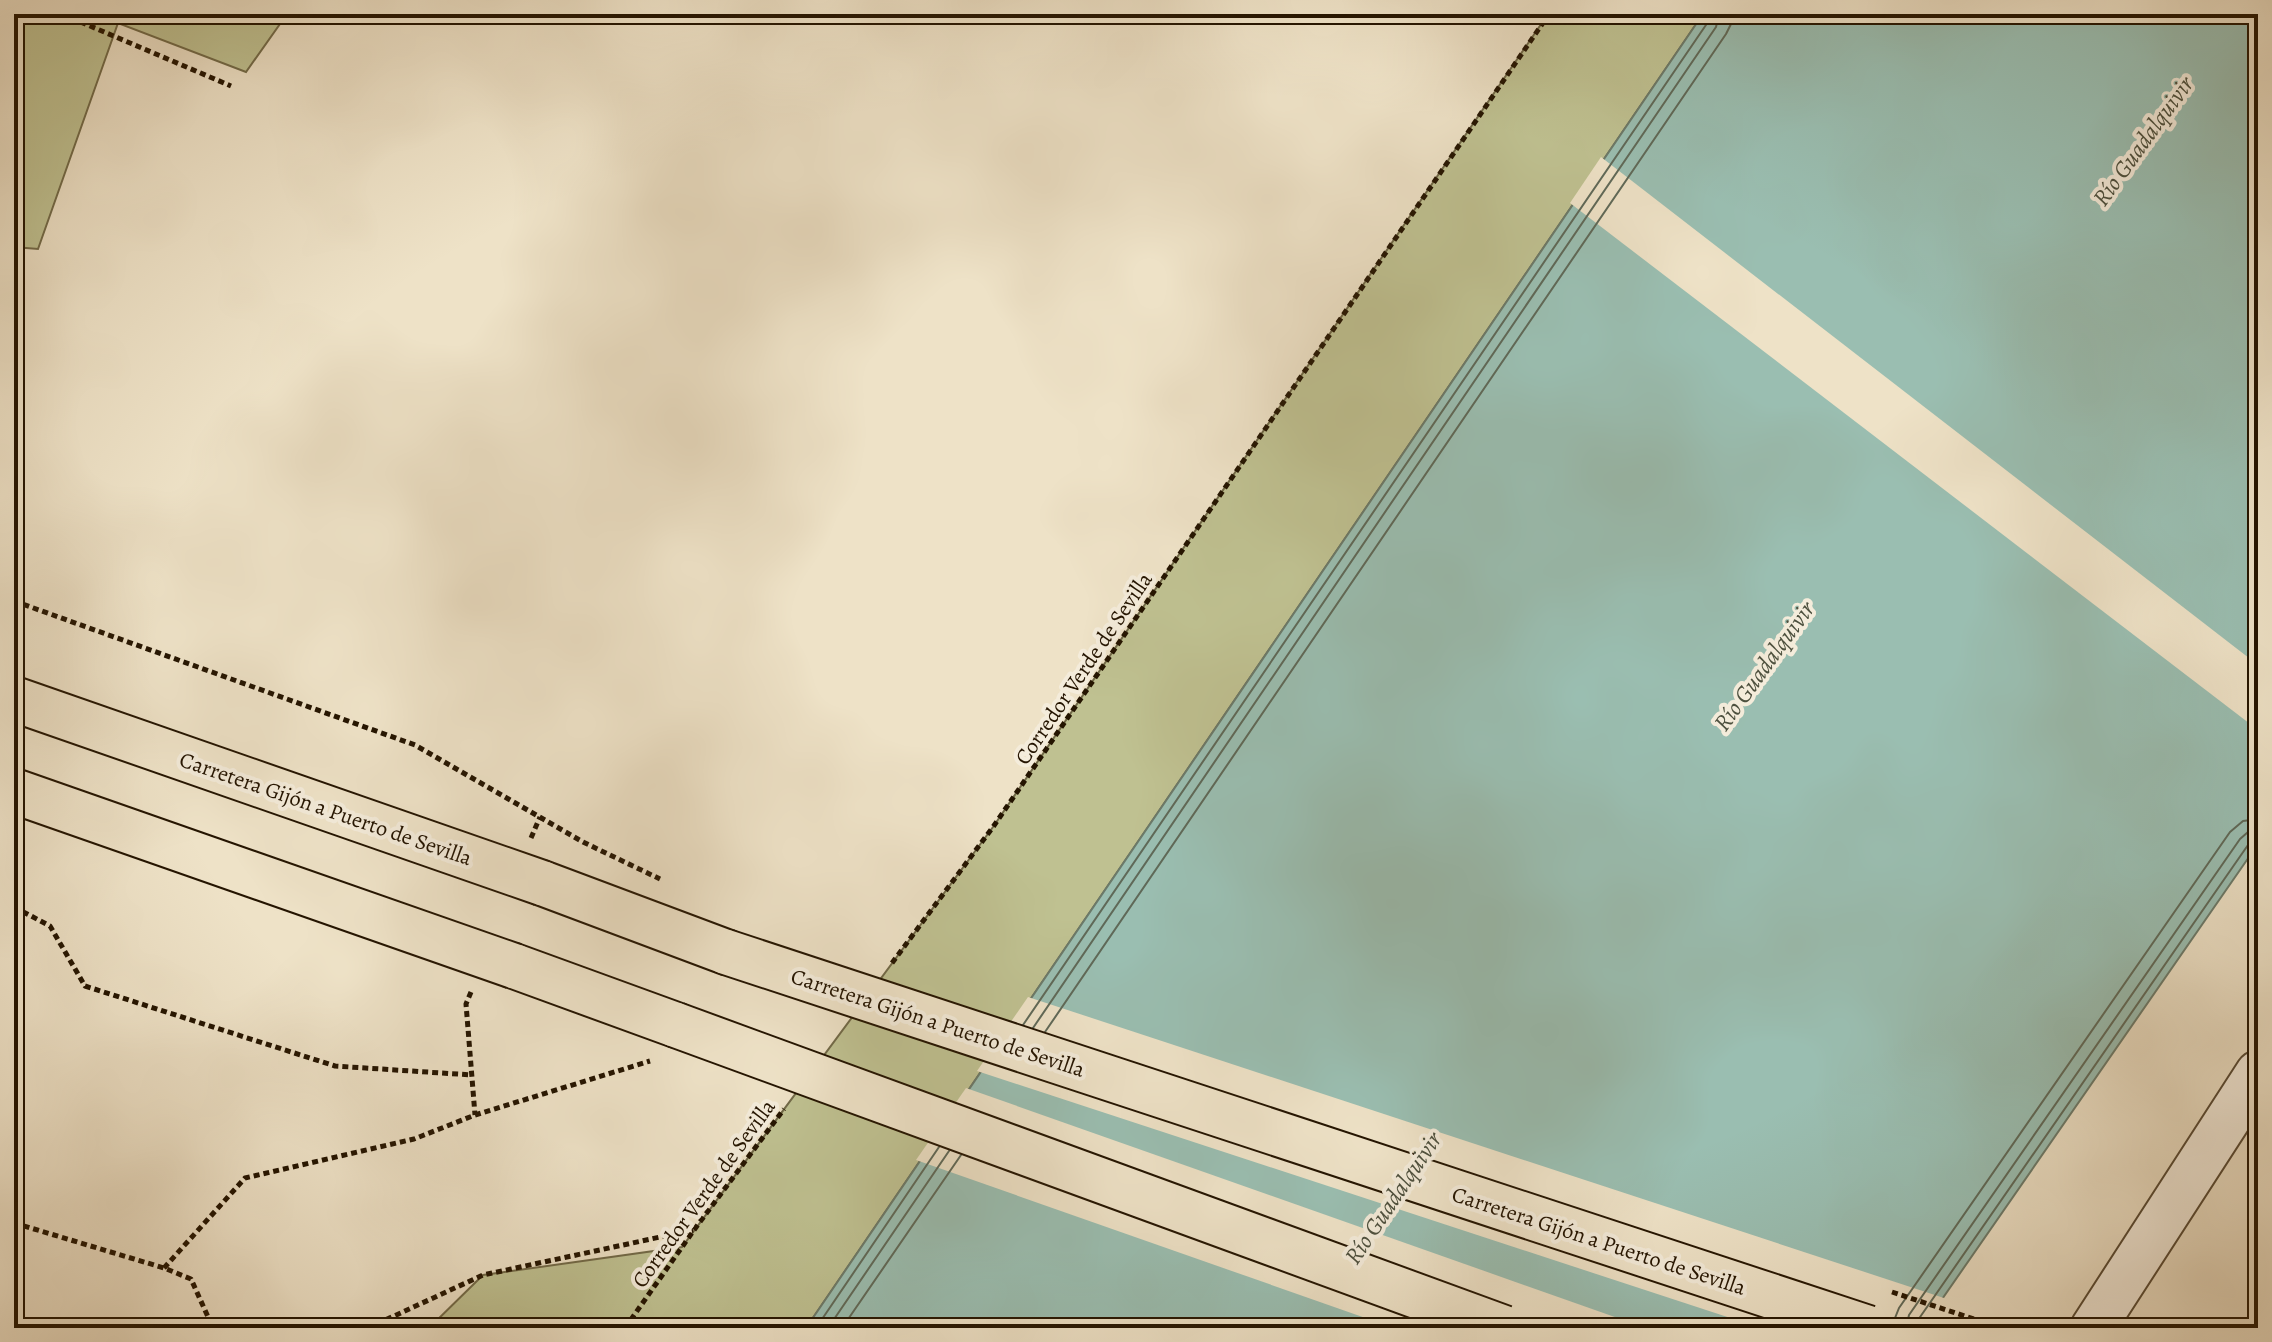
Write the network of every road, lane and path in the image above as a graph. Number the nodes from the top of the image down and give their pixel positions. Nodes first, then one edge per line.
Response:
1 (62, 14) edge
2 (1549, 14) edge
3 (231, 86) dead end
4 (14, 601) edge
5 (14, 699) edge
6 (14, 791) edge
7 (583, 842) dead end
8 (14, 907) edge
9 (890, 965) dead end
10 (664, 1042) junction
11 (2258, 1073) edge
12 (472, 1075) dead end
13 (787, 1104) dead end
14 (14, 1223) edge
15 (694, 1230) junction
16 (164, 1268) junction
17 (213, 1328) edge
18 (368, 1328) edge
19 (625, 1328) edge
20 (1504, 1328) edge
21 (1868, 1328) edge
22 (2093, 1328) edge

1 - 3 path
2 - 9 path, Corredor Verde de Sevilla
4 - 7 path
5 - 21 highway, Carretera Gijón a Puerto de Sevilla, bridge
6 - 10 highway, bridge
8 - 12 path
10 - 16 path
10 - 20 highway, bridge
11 - 22 lane
13 - 15 path, Corredor Verde de Sevilla
14 - 16 path
15 - 18 path
15 - 19 path, Corredor Verde de Sevilla
16 - 17 path

